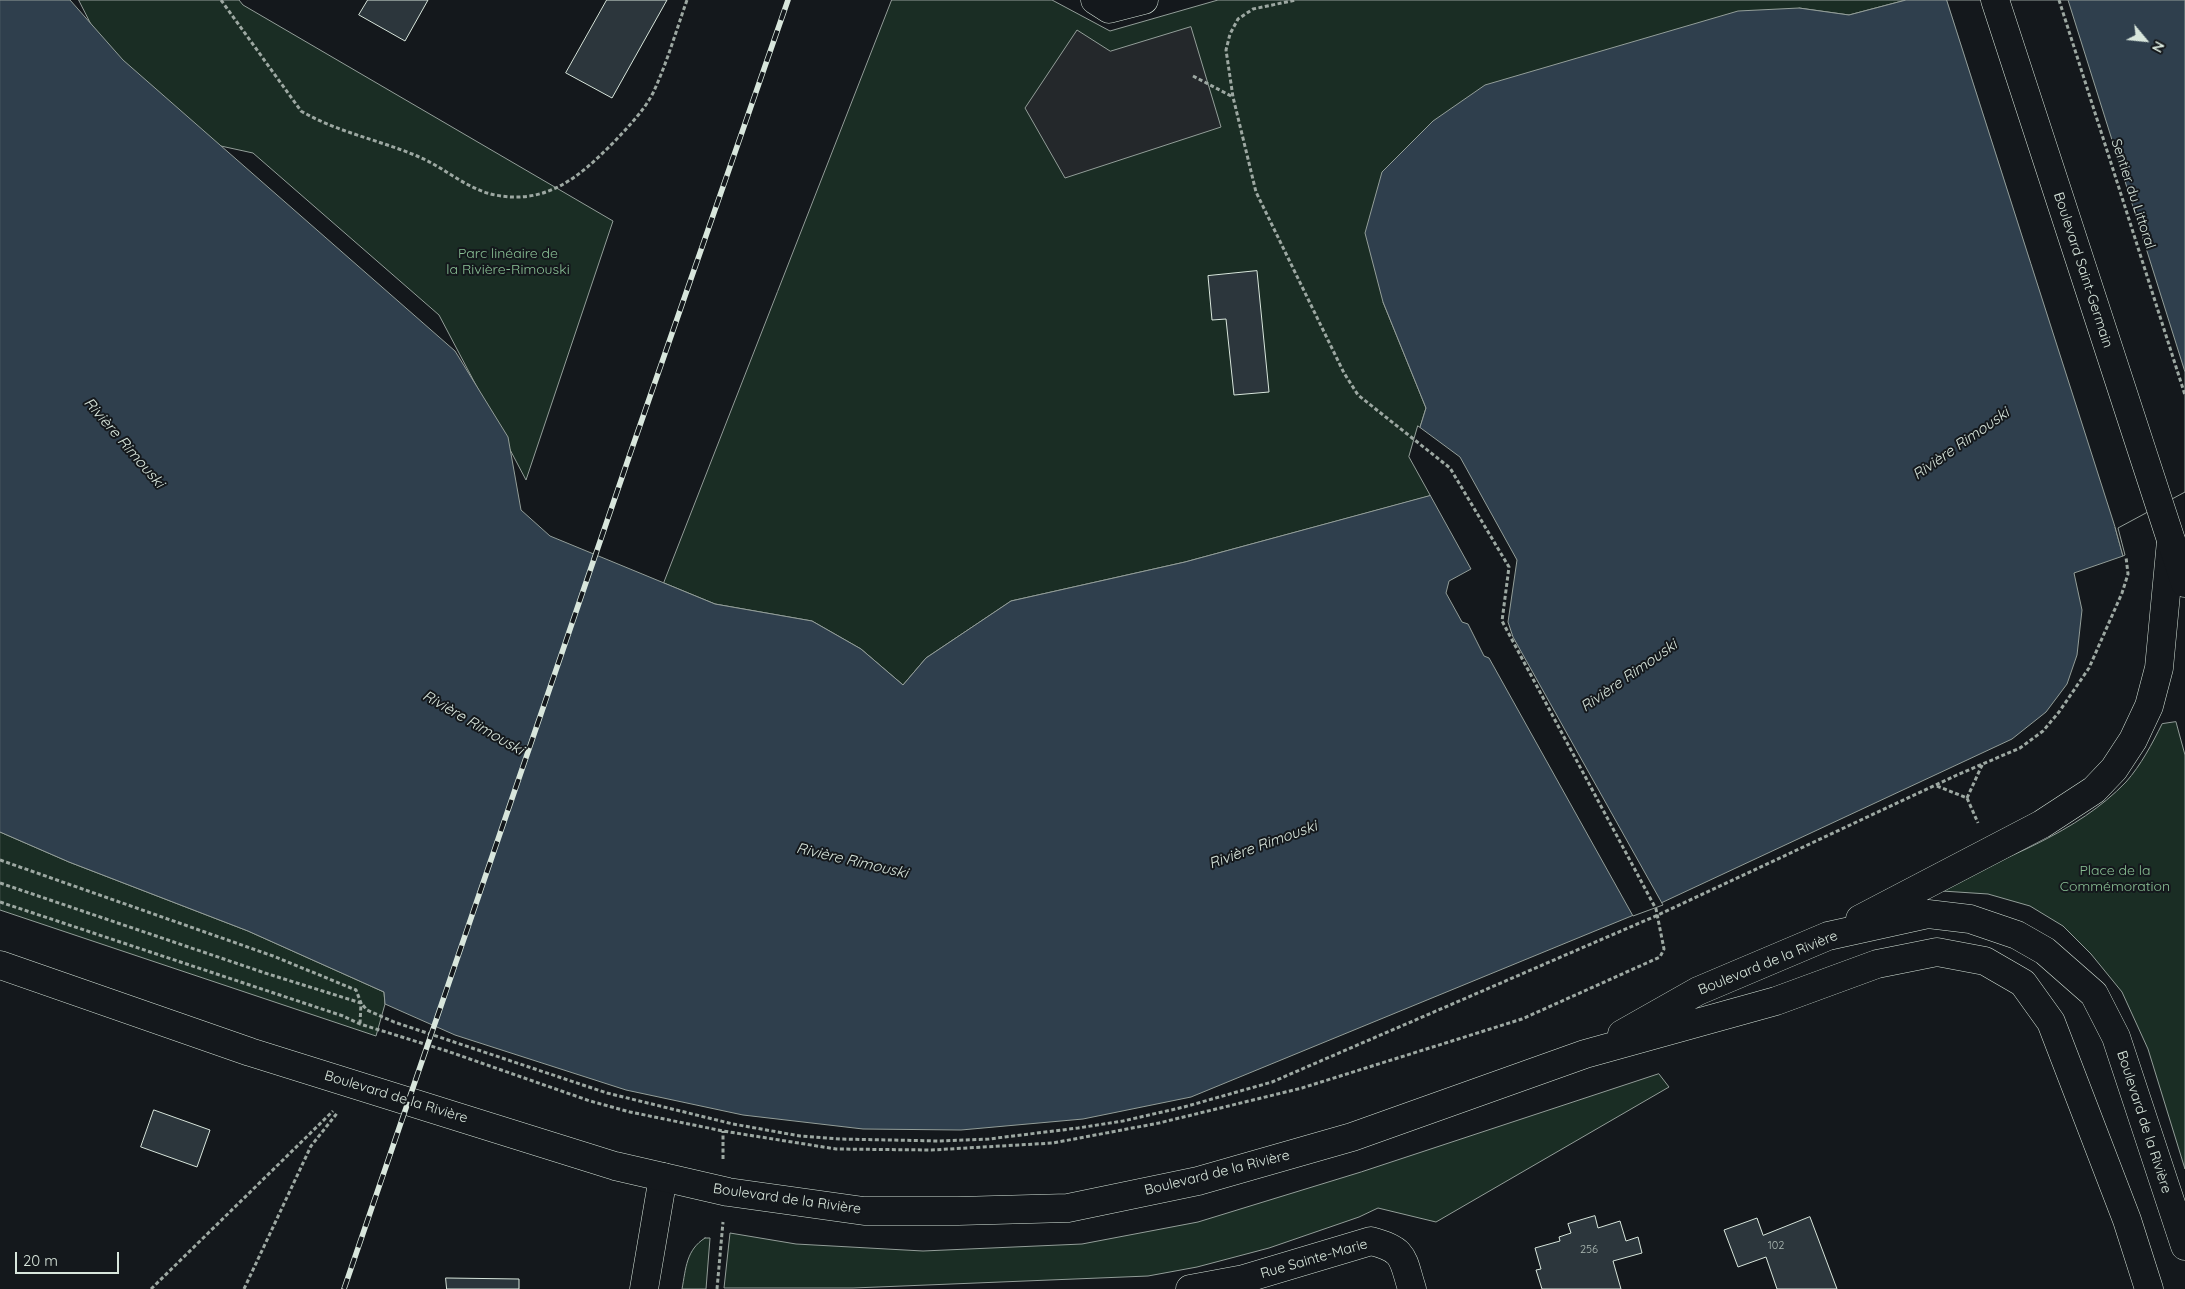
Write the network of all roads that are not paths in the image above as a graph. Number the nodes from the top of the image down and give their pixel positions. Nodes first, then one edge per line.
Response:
1 (1094, 0) edge
2 (1144, 0) edge
3 (1995, 0) edge
4 (2171, 541) junction
5 (2185, 583) edge
6 (1828, 936) junction
7 (0, 965) edge
8 (1586, 1054) junction
9 (663, 1177) junction
10 (2185, 1246) edge
11 (644, 1289) edge
12 (1190, 1289) edge
13 (1412, 1289) edge
14 (2149, 1289) edge

1 - 2 main road
3 - 4 main road, Boulevard Saint-Germain
4 - 5 main road, Boulevard Saint-Germain
4 - 6 main road
6 - 8 main road, Boulevard de la Rivière
6 - 10 main road, Boulevard de la Rivière
7 - 9 main road, Boulevard de la Rivière
8 - 9 main road, Boulevard de la Rivière
8 - 14 main road, Boulevard de la Rivière
9 - 11 main road
12 - 13 main road, Rue Sainte-Marie

